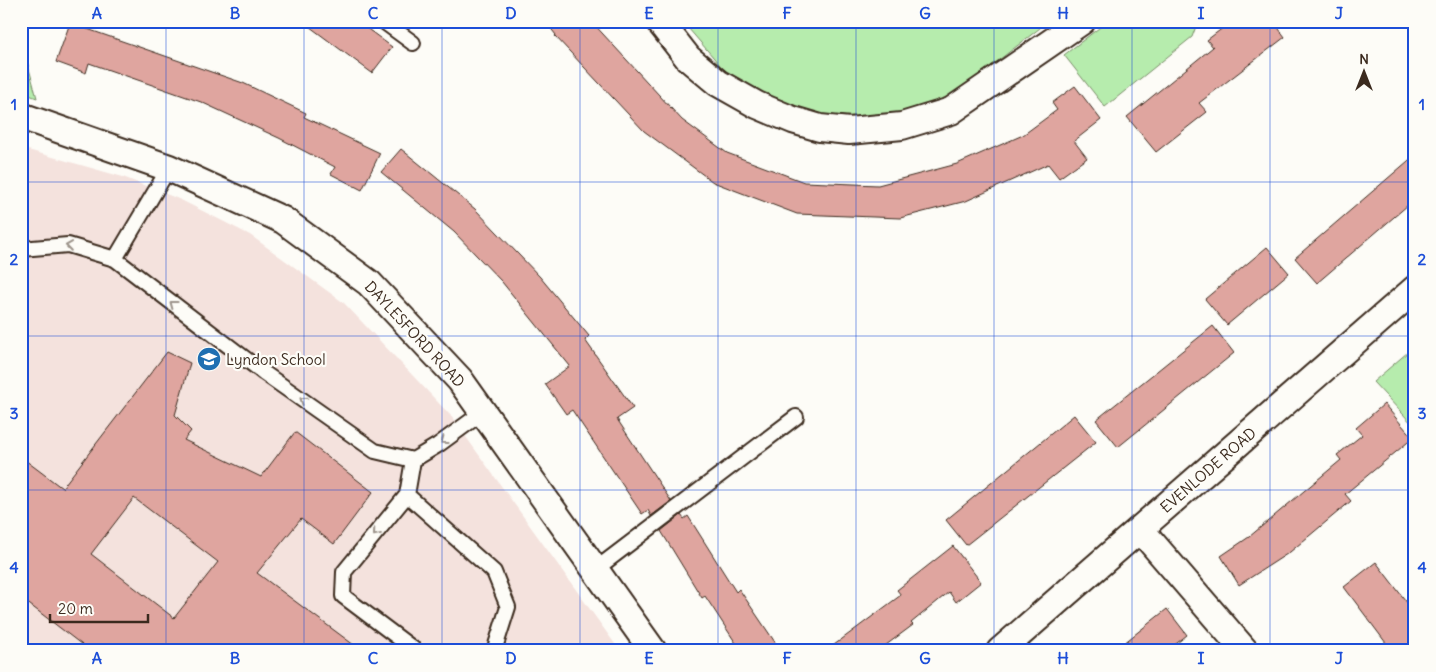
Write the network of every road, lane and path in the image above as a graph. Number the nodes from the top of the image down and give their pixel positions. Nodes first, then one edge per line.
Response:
1 (383, 21) edge
2 (659, 21) edge
3 (1082, 21) edge
4 (412, 43) dead end
5 (21, 116) edge
6 (169, 168) junction
7 (21, 249) edge
8 (115, 259) junction
9 (1415, 289) edge
10 (483, 412) junction
11 (796, 417) dead end
12 (413, 460) junction
13 (407, 495) junction
14 (1140, 529) junction
15 (596, 569) junction
16 (494, 650) edge
17 (416, 651) edge
18 (653, 651) edge
19 (1000, 651) edge
20 (1245, 651) edge

1 - 4 lane
2 - 3 street
5 - 6 street, DAYLESFORD ROAD
6 - 8 lane
6 - 10 street, DAYLESFORD ROAD
8 -> 7 lane
12 -> 8 lane
9 - 14 street, EVENLODE ROAD
10 -> 12 lane
10 - 15 street, DAYLESFORD ROAD
11 - 15 lane
12 - 13 lane
13 - 16 lane
13 -> 17 lane
14 - 19 street, EVENLODE ROAD
14 - 20 street
15 - 18 street, DAYLESFORD ROAD

